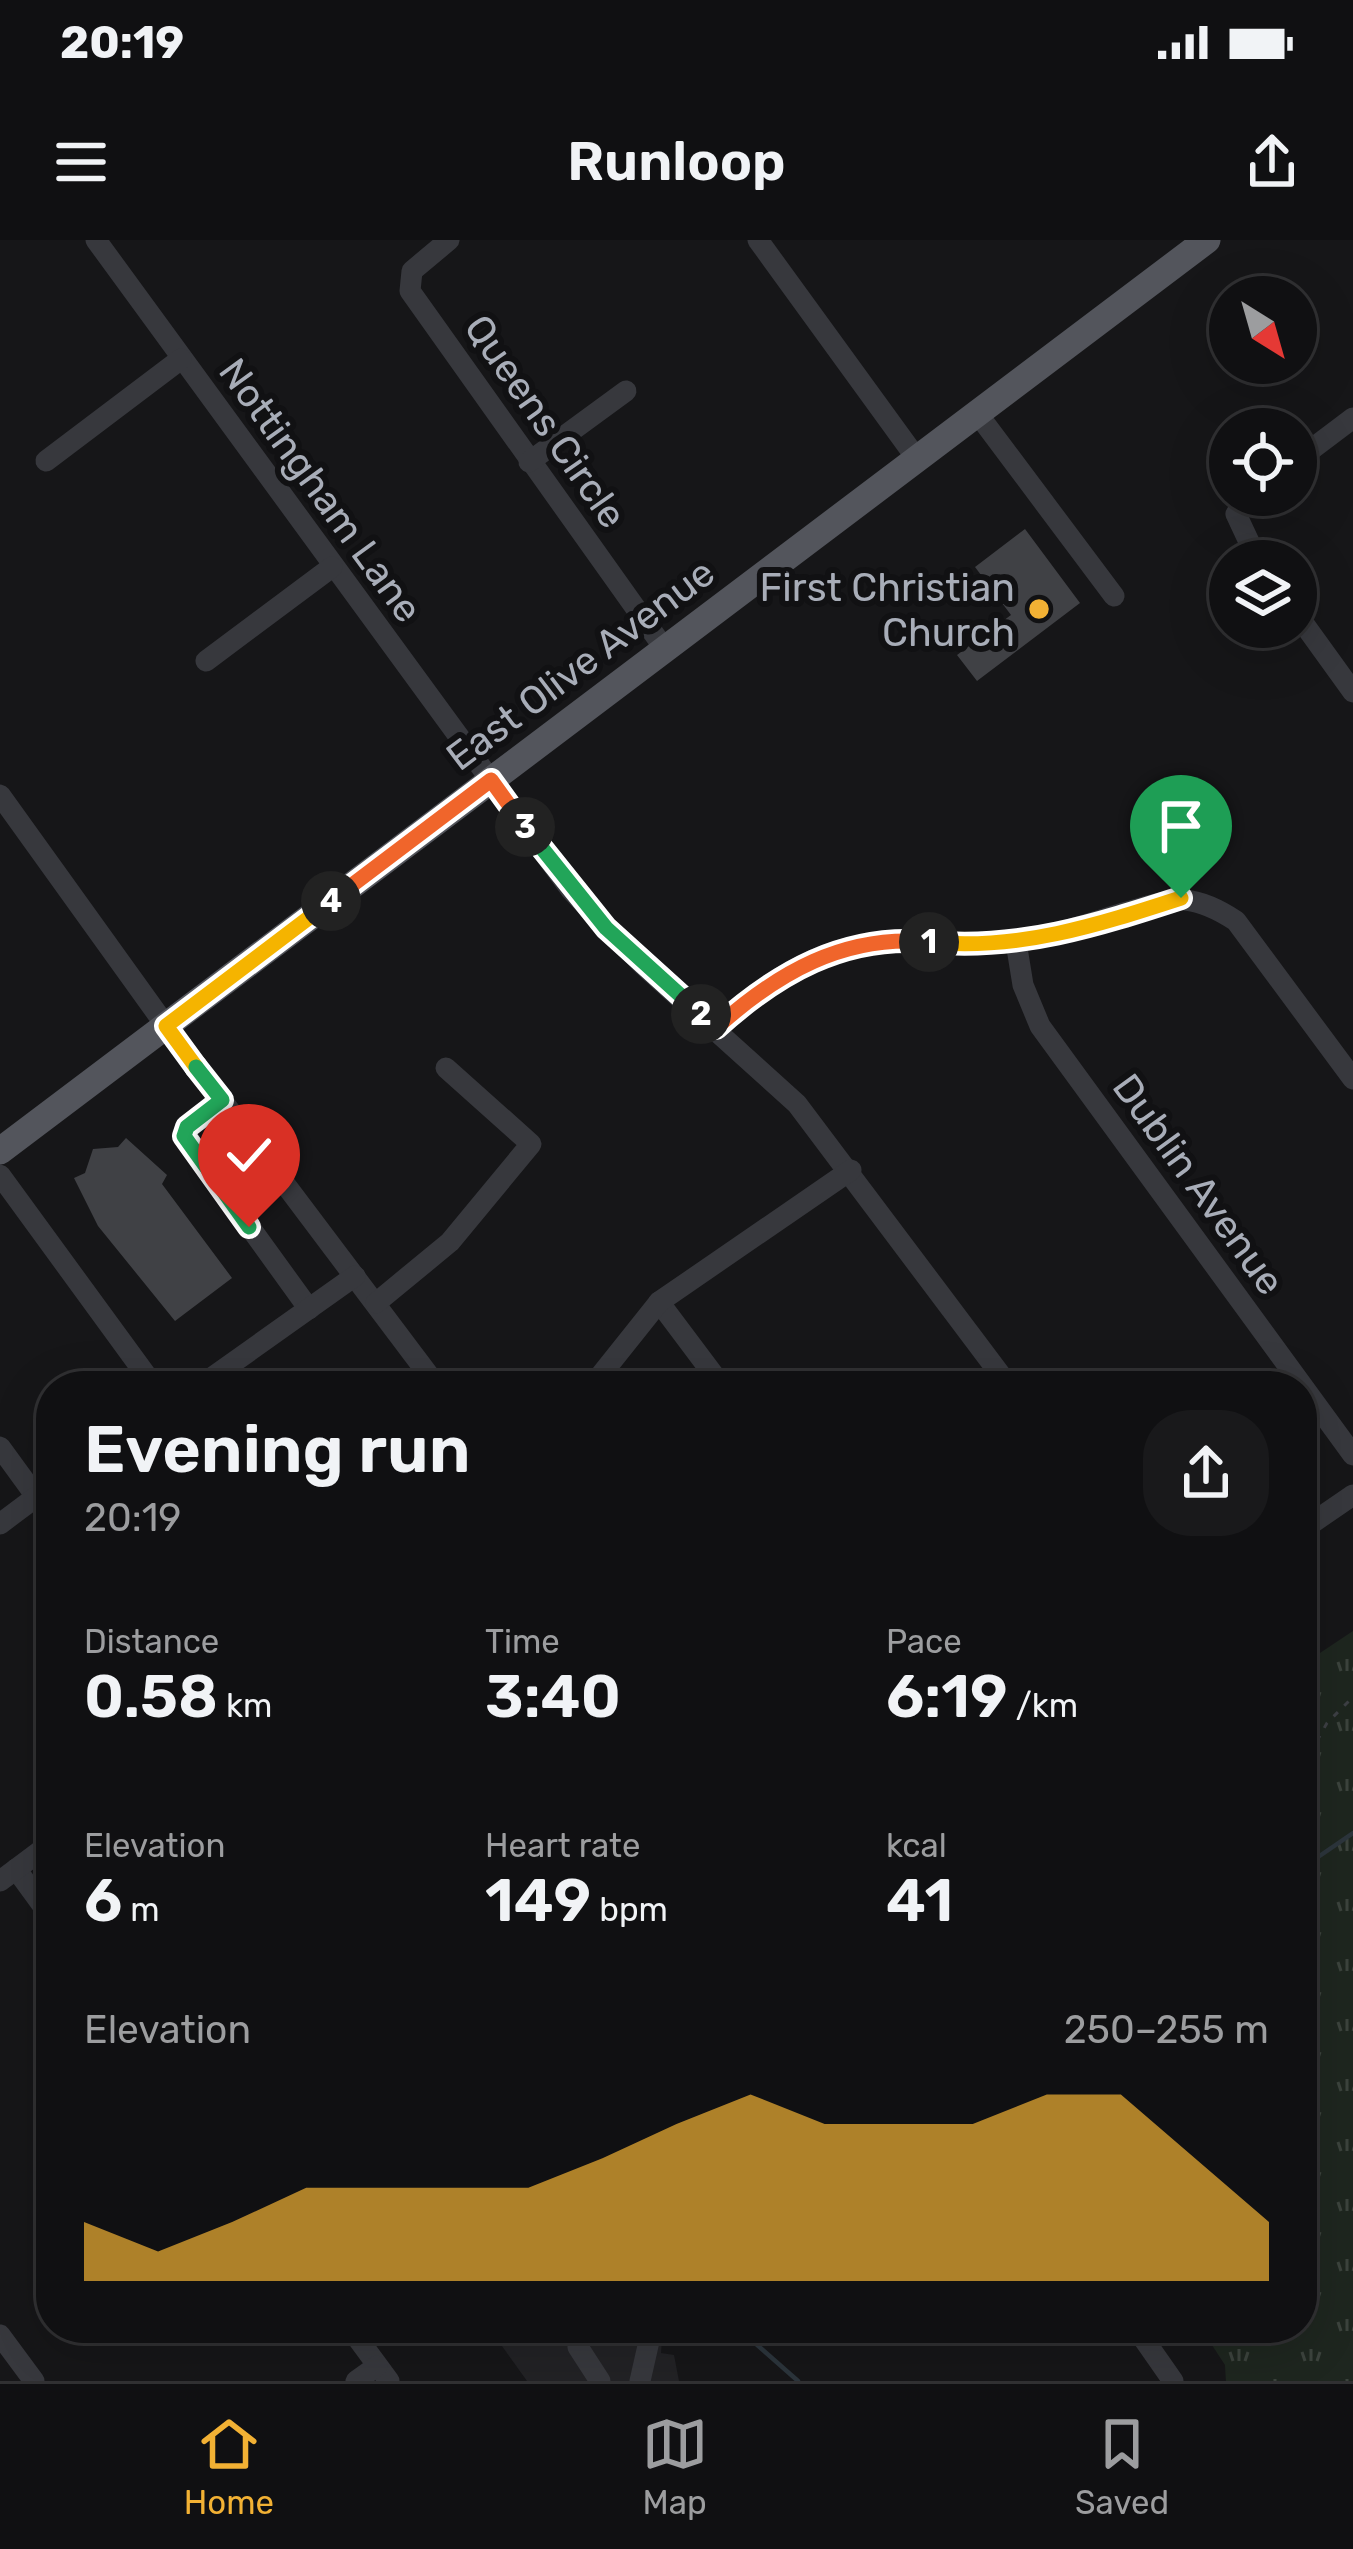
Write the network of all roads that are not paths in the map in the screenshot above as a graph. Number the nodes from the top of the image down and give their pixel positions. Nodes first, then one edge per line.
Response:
1 (96, 240) edge
2 (449, 240) edge
3 (758, 240) edge
4 (1208, 240) edge
5 (181, 359) junction
6 (626, 391) dead end
7 (977, 413) junction
8 (1353, 418) edge
9 (1317, 445) edge
10 (917, 459) junction
11 (46, 461) dead end
12 (529, 462) junction
13 (332, 567) junction
14 (1114, 596) dead end
15 (1317, 642) edge
16 (664, 648) junction
17 (206, 662) dead end
18 (1353, 692) edge
19 (491, 780) junction
20 (0, 795) edge
21 (1016, 942) junction
22 (166, 1026) junction
23 (716, 1028) junction
24 (446, 1068) dead end
25 (1353, 1079) edge
26 (222, 1100) junction
27 (0, 1151) edge
28 (851, 1170) junction
29 (0, 1175) edge
30 (355, 1276) junction
31 (659, 1302) junction
32 (376, 1303) junction
33 (309, 1309) junction
34 (143, 1371) edge
35 (221, 1371) edge
36 (426, 1371) edge
37 (604, 1371) edge
38 (711, 1371) edge
39 (998, 1371) edge
40 (1292, 1371) edge
41 (1317, 1406) edge
42 (0, 1447) edge
43 (1353, 1455) edge
44 (1353, 1495) edge
45 (36, 1497) joint
46 (1317, 1520) edge
47 (0, 1524) edge
48 (36, 1854) edge
49 (8, 1875) edge
50 (36, 1902) edge
51 (0, 2335) edge
52 (361, 2343) edge
53 (580, 2343) edge
54 (649, 2343) edge
55 (1145, 2343) edge
56 (383, 2373) edge
57 (1166, 2378) edge
58 (34, 2381) edge
59 (356, 2381) edge
60 (600, 2381) edge
61 (640, 2381) edge

1 - 5 street, Nottingham Lane
2 - 12 street, Queens Circle
3 - 10 street
4 - 7 main road, East Olive Avenue
5 - 11 street
5 - 13 street, Nottingham Lane
6 - 12 street
7 - 10 main road, East Olive Avenue
7 - 14 street
8 - 9 street
10 - 16 main road, East Olive Avenue
12 - 16 street, Queens Circle
13 - 17 street
13 - 19 street, Nottingham Lane
15 - 18 street
16 - 19 main road, East Olive Avenue
19 - 22 main road, East Olive Avenue
19 - 23 street, Nottingham Lane
20 - 22 street
21 - 23 street
21 - 25 street
21 - 40 street, Dublin Avenue
22 - 26 street
22 - 27 main road, East Olive Avenue
23 - 28 street, Nottingham Lane
24 - 32 street
26 - 30 street
26 - 33 street
28 - 31 street
28 - 39 street, Nottingham Lane
29 - 34 street
30 - 32 street
30 - 33 street
31 - 37 street
31 - 38 street
32 - 36 street
33 - 35 street
41 - 43 street, Dublin Avenue
42 - 45 street
44 - 46 street
45 - 47 street
48 - 49 street
49 - 50 street
51 - 58 street
52 - 56 street
53 - 60 street
54 - 61 street
55 - 57 street
56 - 59 street

